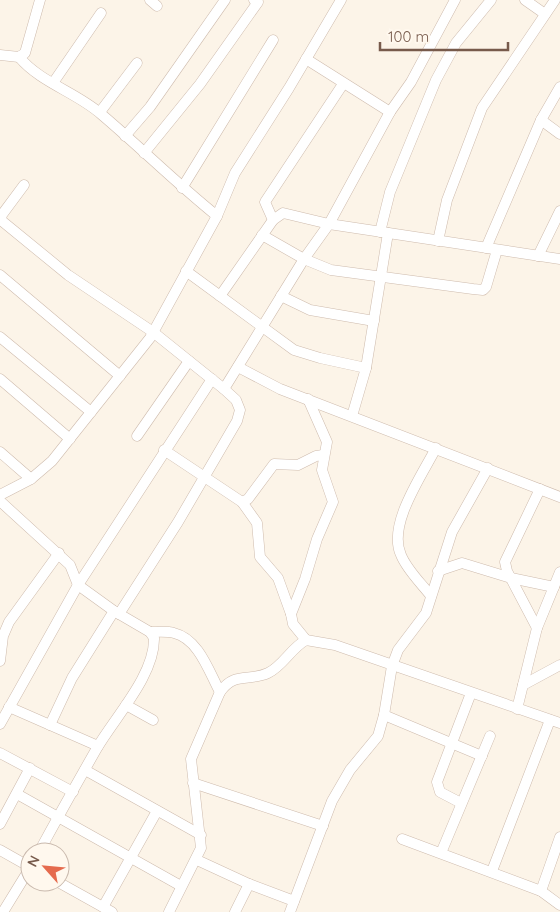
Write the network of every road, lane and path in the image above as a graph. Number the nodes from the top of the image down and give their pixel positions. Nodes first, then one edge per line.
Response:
1 (40, 0) edge
2 (225, 0) edge
3 (254, 0) edge
4 (341, 0) edge
5 (455, 0) edge
6 (491, 0) edge
7 (525, 0) edge
8 (555, 0) edge
9 (101, 13) dead end
10 (545, 14) junction
11 (272, 40) dead end
12 (0, 55) edge
13 (20, 57) junction
14 (306, 59) junction
15 (137, 62) dead end
16 (53, 84) junction
17 (342, 84) junction
18 (560, 87) edge
19 (100, 112) junction
20 (390, 112) junction
21 (541, 120) junction
22 (560, 134) edge
23 (125, 136) junction
24 (144, 153) junction
25 (24, 185) dead end
26 (182, 188) junction
27 (560, 211) edge
28 (216, 216) junction
29 (273, 220) junction
30 (329, 224) junction
31 (384, 232) junction
32 (262, 235) junction
33 (438, 241) junction
34 (492, 249) junction
35 (538, 256) junction
36 (304, 259) junction
37 (560, 259) edge
38 (186, 271) junction
39 (0, 275) edge
40 (380, 278) junction
41 (220, 296) junction
42 (281, 296) junction
43 (374, 321) junction
44 (262, 328) junction
45 (153, 332) junction
46 (0, 337) edge
47 (190, 361) junction
48 (238, 367) junction
49 (366, 368) junction
50 (120, 376) junction
51 (212, 379) junction
52 (0, 380) edge
53 (224, 389) junction
54 (308, 400) junction
55 (91, 412) junction
56 (352, 416) junction
57 (137, 436) dead end
58 (70, 439) junction
59 (436, 448) junction
60 (164, 450) junction
61 (0, 452) edge
62 (324, 455) junction
63 (488, 468) junction
64 (205, 476) junction
65 (31, 479) junction
66 (540, 489) junction
67 (0, 495) edge
68 (560, 497) edge
69 (0, 501) edge
70 (242, 502) junction
71 (58, 553) junction
72 (438, 571) junction
73 (560, 572) edge
74 (511, 578) junction
75 (78, 585) junction
76 (554, 587) junction
77 (431, 596) junction
78 (116, 613) junction
79 (291, 614) junction
80 (538, 628) junction
81 (150, 632) junction
82 (306, 640) junction
83 (0, 660) edge
84 (560, 665) edge
85 (392, 666) junction
86 (523, 685) junction
87 (220, 692) junction
88 (471, 693) junction
89 (126, 706) junction
90 (9, 707) junction
91 (517, 709) junction
92 (384, 714) junction
93 (152, 720) dead end
94 (550, 720) junction
95 (560, 723) edge
96 (0, 724) edge
97 (50, 725) junction
98 (490, 736) dead end
99 (451, 743) junction
100 (98, 746) junction
101 (0, 753) edge
102 (482, 756) junction
103 (30, 768) junction
104 (85, 770) junction
105 (193, 783) junction
106 (73, 792) junction
107 (17, 794) junction
108 (461, 803) junction
109 (4, 809) edge
110 (157, 811) junction
111 (58, 819) junction
112 (0, 824) edge
113 (323, 826) junction
114 (201, 835) junction
115 (560, 837) edge
116 (402, 839) dead end
117 (45, 842) edge
118 (0, 850) edge
119 (441, 853) junction
120 (130, 858) junction
121 (197, 860) junction
122 (20, 861) edge
123 (492, 871) junction
124 (20, 883) edge
125 (249, 884) junction
126 (182, 886) junction
127 (70, 889) edge
128 (540, 891) junction
129 (294, 901) junction
130 (560, 905) edge
131 (107, 909) edge
132 (2, 911) edge
133 (168, 912) edge
134 (235, 912) edge
135 (290, 912) edge

1 - 13 street
2 - 23 street
3 - 24 street
4 - 14 street
5 - 20 street
6 - 31 street
7 - 10 street
8 - 10 street
9 - 16 street
10 - 33 street
11 - 26 street
12 - 13 street
13 - 16 street
14 - 17 street
14 - 28 street
15 - 19 street
16 - 19 street
17 - 20 street
17 - 29 street
18 - 21 street
19 - 23 street
20 - 30 street
21 - 22 street
21 - 34 street
23 - 24 street
24 - 26 street
25 - 45 street
26 - 28 street
27 - 35 street
28 - 38 street
29 - 30 street
29 - 32 street
30 - 31 street
30 - 36 street
31 - 33 street
31 - 40 street
32 - 36 street
32 - 41 street
33 - 34 street
34 - 35 street
34 - 40 street
35 - 37 street
36 - 40 street
36 - 42 street
38 - 41 street
38 - 45 street
39 - 50 street
40 - 43 street
41 - 44 street
42 - 43 street
42 - 44 street
43 - 49 street
44 - 48 street
44 - 49 street
45 - 47 street
45 - 50 street
46 - 55 street
47 - 51 street
47 - 57 street
48 - 53 street
48 - 54 street
49 - 56 street
50 - 55 street
51 - 53 street
51 - 60 street
52 - 58 street
53 - 64 street
54 - 56 street
54 - 62 street
55 - 58 street
56 - 59 street
58 - 65 street
59 - 63 street
59 - 77 street
60 - 64 street
60 - 75 street
61 - 65 street
62 - 70 street
62 - 79 street
63 - 66 street
63 - 72 street
64 - 70 street
64 - 78 street
65 - 67 street
66 - 68 street
66 - 74 street
69 - 71 street
70 - 79 street
71 - 75 street
71 - 83 street
72 - 74 street
72 - 77 street
73 - 76 street
74 - 76 street
74 - 80 street
75 - 78 street
75 - 90 street
76 - 80 street
77 - 85 street
78 - 81 street
78 - 97 street
79 - 82 street
80 - 86 street
81 - 87 street
81 - 89 street
82 - 85 street
82 - 87 street
84 - 86 street
85 - 88 street
85 - 92 street
86 - 91 street
87 - 105 street
88 - 91 street
88 - 99 street
89 - 93 street
89 - 100 street
90 - 96 street
90 - 97 street
91 - 94 street
92 - 99 street
92 - 113 street
94 - 95 street
94 - 123 street
97 - 100 street
98 - 102 street
99 - 102 street
99 - 108 street
100 - 104 street
101 - 103 street
102 - 108 street
103 - 106 street
103 - 107 street
104 - 106 street
104 - 110 street
105 - 113 street
105 - 114 street
106 - 111 street
107 - 109 street
107 - 111 street
108 - 119 street
109 - 112 street
110 - 114 street
110 - 120 street
111 - 117 street
111 - 120 street
113 - 129 street
114 - 121 street
115 - 128 street
116 - 119 street
118 - 122 street
119 - 123 street
120 - 126 street
120 - 131 street
121 - 125 street
121 - 126 street
123 - 128 street
124 - 132 street
125 - 129 street
125 - 134 street
126 - 133 street
127 - 131 street
128 - 130 street
129 - 135 street

